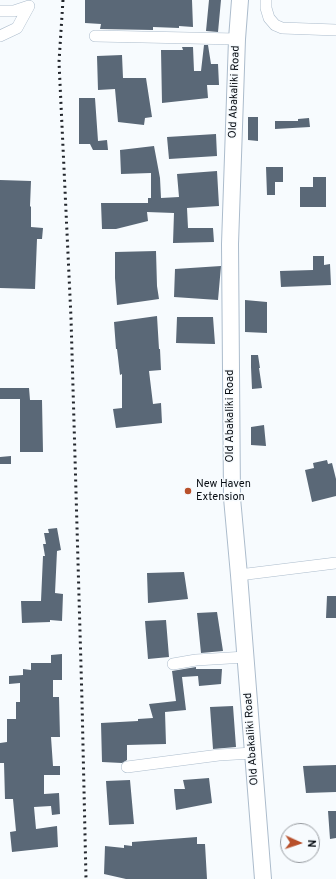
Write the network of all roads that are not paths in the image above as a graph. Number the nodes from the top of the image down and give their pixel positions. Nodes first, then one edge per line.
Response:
1 (240, 0) edge
2 (266, 0) edge
3 (31, 3) edge
4 (0, 11) edge
5 (336, 30) edge
6 (0, 36) edge
7 (95, 36) dead end
8 (237, 39) junction
9 (336, 563) edge
10 (240, 575) junction
11 (246, 657) junction
12 (173, 664) dead end
13 (253, 753) junction
14 (127, 767) dead end
15 (263, 879) edge

1 - 8 main road, Old Abakaliki Road
2 - 5 street
3 - 4 street
3 - 6 street
7 - 8 street
8 - 10 main road, Old Abakaliki Road
9 - 10 street
10 - 11 main road, Old Abakaliki Road
11 - 12 street
11 - 13 main road, Old Abakaliki Road
13 - 14 street
13 - 15 main road, Old Abakaliki Road

